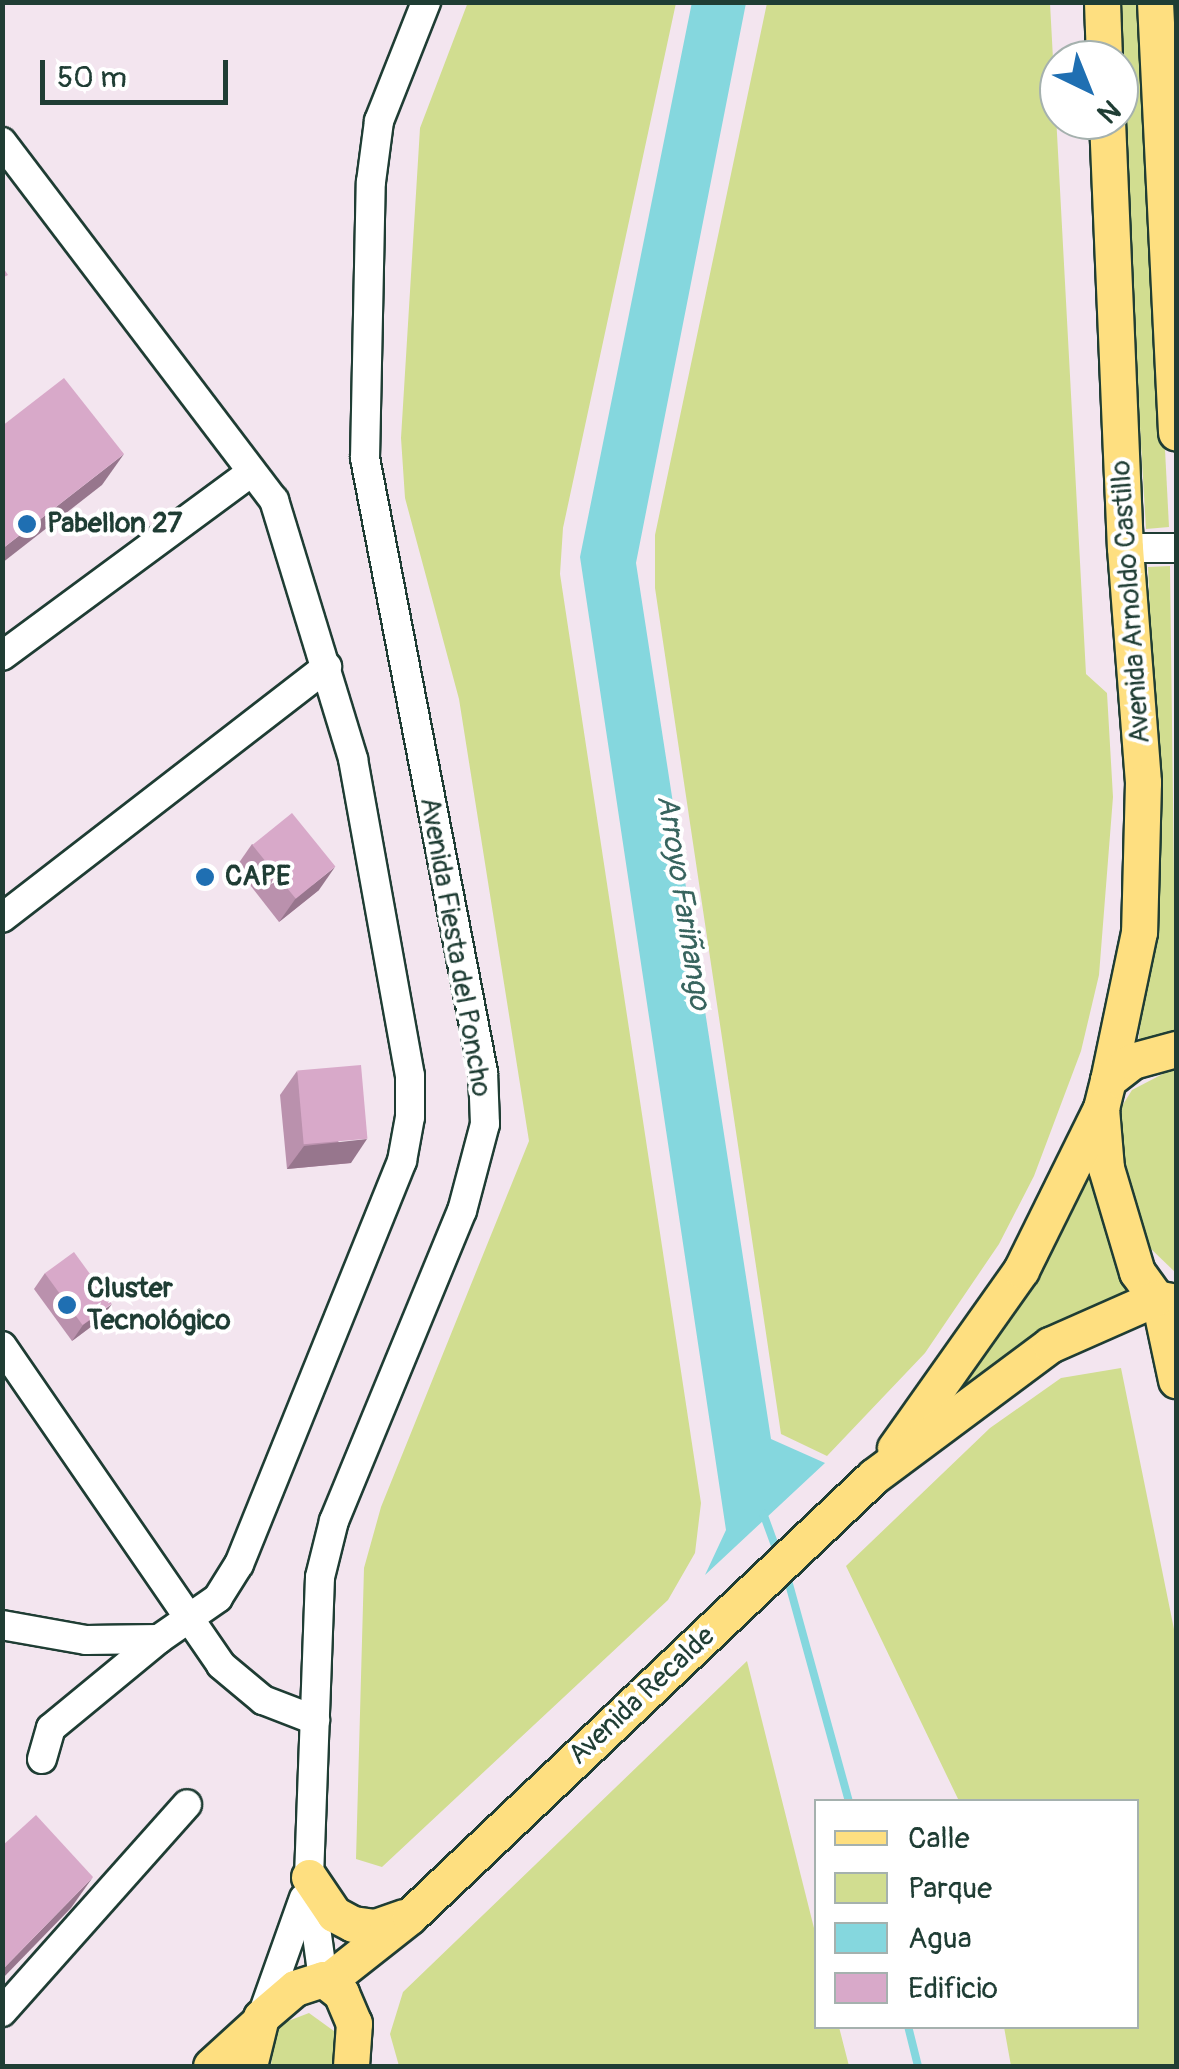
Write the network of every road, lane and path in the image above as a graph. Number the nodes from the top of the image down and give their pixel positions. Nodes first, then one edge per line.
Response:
1 (426, 2) edge
2 (1102, 2) edge
3 (1155, 2) edge
4 (1103, 40) edge
5 (1108, 140) edge
6 (2, 142) edge
7 (1176, 432) edge
8 (252, 472) junction
9 (1125, 548) junction
10 (1176, 548) edge
11 (2, 656) edge
12 (327, 667) junction
13 (2, 918) edge
14 (1176, 1049) edge
15 (1104, 1094) junction
16 (1164, 1300) edge
17 (2, 1346) edge
18 (1176, 1380) edge
19 (874, 1476) junction
20 (189, 1619) junction
21 (2, 1625) edge
22 (159, 1640) junction
23 (315, 1720) junction
24 (42, 1758) dead end
25 (187, 1804) dead end
26 (309, 1877) junction
27 (410, 1916) junction
28 (326, 1979) junction
29 (2, 2012) edge
30 (259, 2020) junction
31 (356, 2050) edge
32 (211, 2066) edge
33 (249, 2066) edge

1 - 23 street, Avenida Fiesta del Poncho
2 - 4 main road
3 - 7 main road
5 - 9 main road, Avenida Arnoldo Castillo
6 - 8 street
8 - 11 street
8 - 12 street
9 - 10 street
9 - 15 main road, Avenida Arnoldo Castillo
12 - 13 street
12 - 20 street
14 - 15 main road
15 - 16 main road
15 - 19 main road, Avenida Recalde
16 - 18 main road
16 - 19 main road, Avenida Recalde
17 - 20 street
19 - 27 main road, Avenida Recalde
20 - 22 street
20 - 23 street
21 - 22 street
22 - 24 street
23 - 26 street, Avenida Fiesta del Poncho
25 - 29 street
26 - 27 main road
26 - 28 street, Avenida Fiesta del Poncho
26 - 30 street, Avenida Fiesta del Poncho
27 - 28 main road, Avenida Recalde
27 - 31 main road, Avenida Recalde
28 - 30 main road, Avenida Recalde
28 - 31 main road
30 - 32 main road
30 - 33 main road

